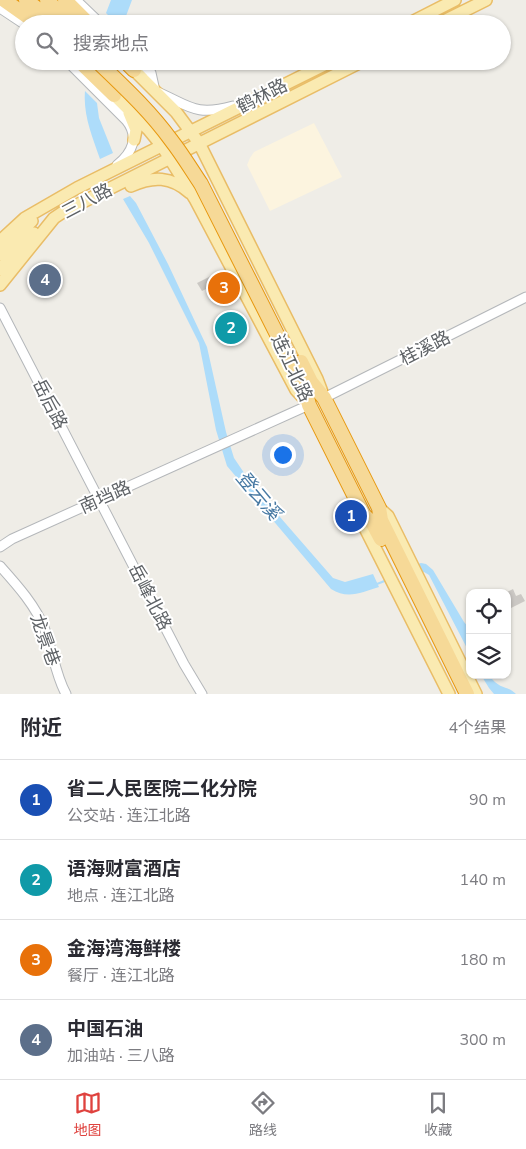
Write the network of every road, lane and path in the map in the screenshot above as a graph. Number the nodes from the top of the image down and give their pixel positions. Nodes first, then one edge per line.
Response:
1 (4, 0) edge
2 (26, 0) edge
3 (47, 0) edge
4 (65, 0) edge
5 (76, 0) edge
6 (455, 0) edge
7 (486, 0) edge
8 (0, 8) edge
9 (25, 15) edge
10 (45, 15) edge
11 (62, 15) edge
12 (80, 15) edge
13 (92, 15) edge
14 (426, 15) edge
15 (456, 15) edge
16 (15, 18) edge
17 (76, 70) edge
18 (87, 70) edge
19 (107, 70) edge
20 (118, 70) edge
21 (138, 70) edge
22 (314, 70) edge
23 (345, 70) edge
24 (155, 91) junction
25 (112, 98) junction
26 (253, 101) junction
27 (191, 132) junction
28 (134, 140) junction
29 (199, 143) junction
30 (162, 146) junction
31 (170, 158) junction
32 (103, 175) junction
33 (93, 196) junction
34 (195, 199) junction
35 (51, 203) junction
36 (54, 218) junction
37 (0, 241) edge
38 (0, 255) edge
39 (0, 270) edge
40 (0, 285) edge
41 (526, 297) edge
42 (0, 308) edge
43 (297, 364) junction
44 (324, 398) junction
45 (309, 405) junction
46 (99, 500) junction
47 (379, 508) junction
48 (364, 515) junction
49 (0, 547) edge
50 (392, 553) junction
51 (0, 566) edge
52 (66, 694) edge
53 (202, 694) edge
54 (449, 694) edge
55 (457, 694) edge
56 (467, 694) edge
57 (476, 694) edge

1 - 9 highway
2 - 10 highway
3 - 11 highway
4 - 12 highway
5 - 13 street
6 - 14 main road
7 - 15 main road
8 - 16 street
17 - 25 street
18 - 25 highway
19 - 43 highway, 连江北路, bridge
20 - 43 highway, 连江北路
21 - 24 main road
22 - 26 main road, 鹤林路
23 - 29 main road, 三八路
24 - 26 street
24 - 27 main road
25 - 28 street
25 - 28 main road
25 - 30 main road
26 - 27 main road, 鹤林路
27 - 29 main road
27 - 30 main road, 鹤林路
28 - 32 street
29 - 31 main road, 三八路
29 - 44 main road
30 - 31 main road
30 - 32 main road, 三八路
31 - 33 main road, 三八路
31 - 34 main road
32 - 35 main road, 三八路
33 - 34 main road
33 - 36 main road, 三八路
34 - 45 main road
35 - 37 main road, 三八路
35 - 38 main road
36 - 39 main road
36 - 40 main road, 三八路
41 - 44 street, 桂溪路
42 - 46 street, 岳后路
43 - 44 highway, 连江北路
43 - 45 highway, 连江北路
44 - 47 highway, 连江北路
45 - 46 street, 南垱路
45 - 48 highway, 连江北路
46 - 49 street, 南垱路
46 - 53 street, 岳峰北路
47 - 50 highway, 连江北路
47 - 57 main road
48 - 50 highway, 连江北路
48 - 54 main road
50 - 55 highway, 连江北路
50 - 56 highway, 连江北路
51 - 52 street, 龙景巷

